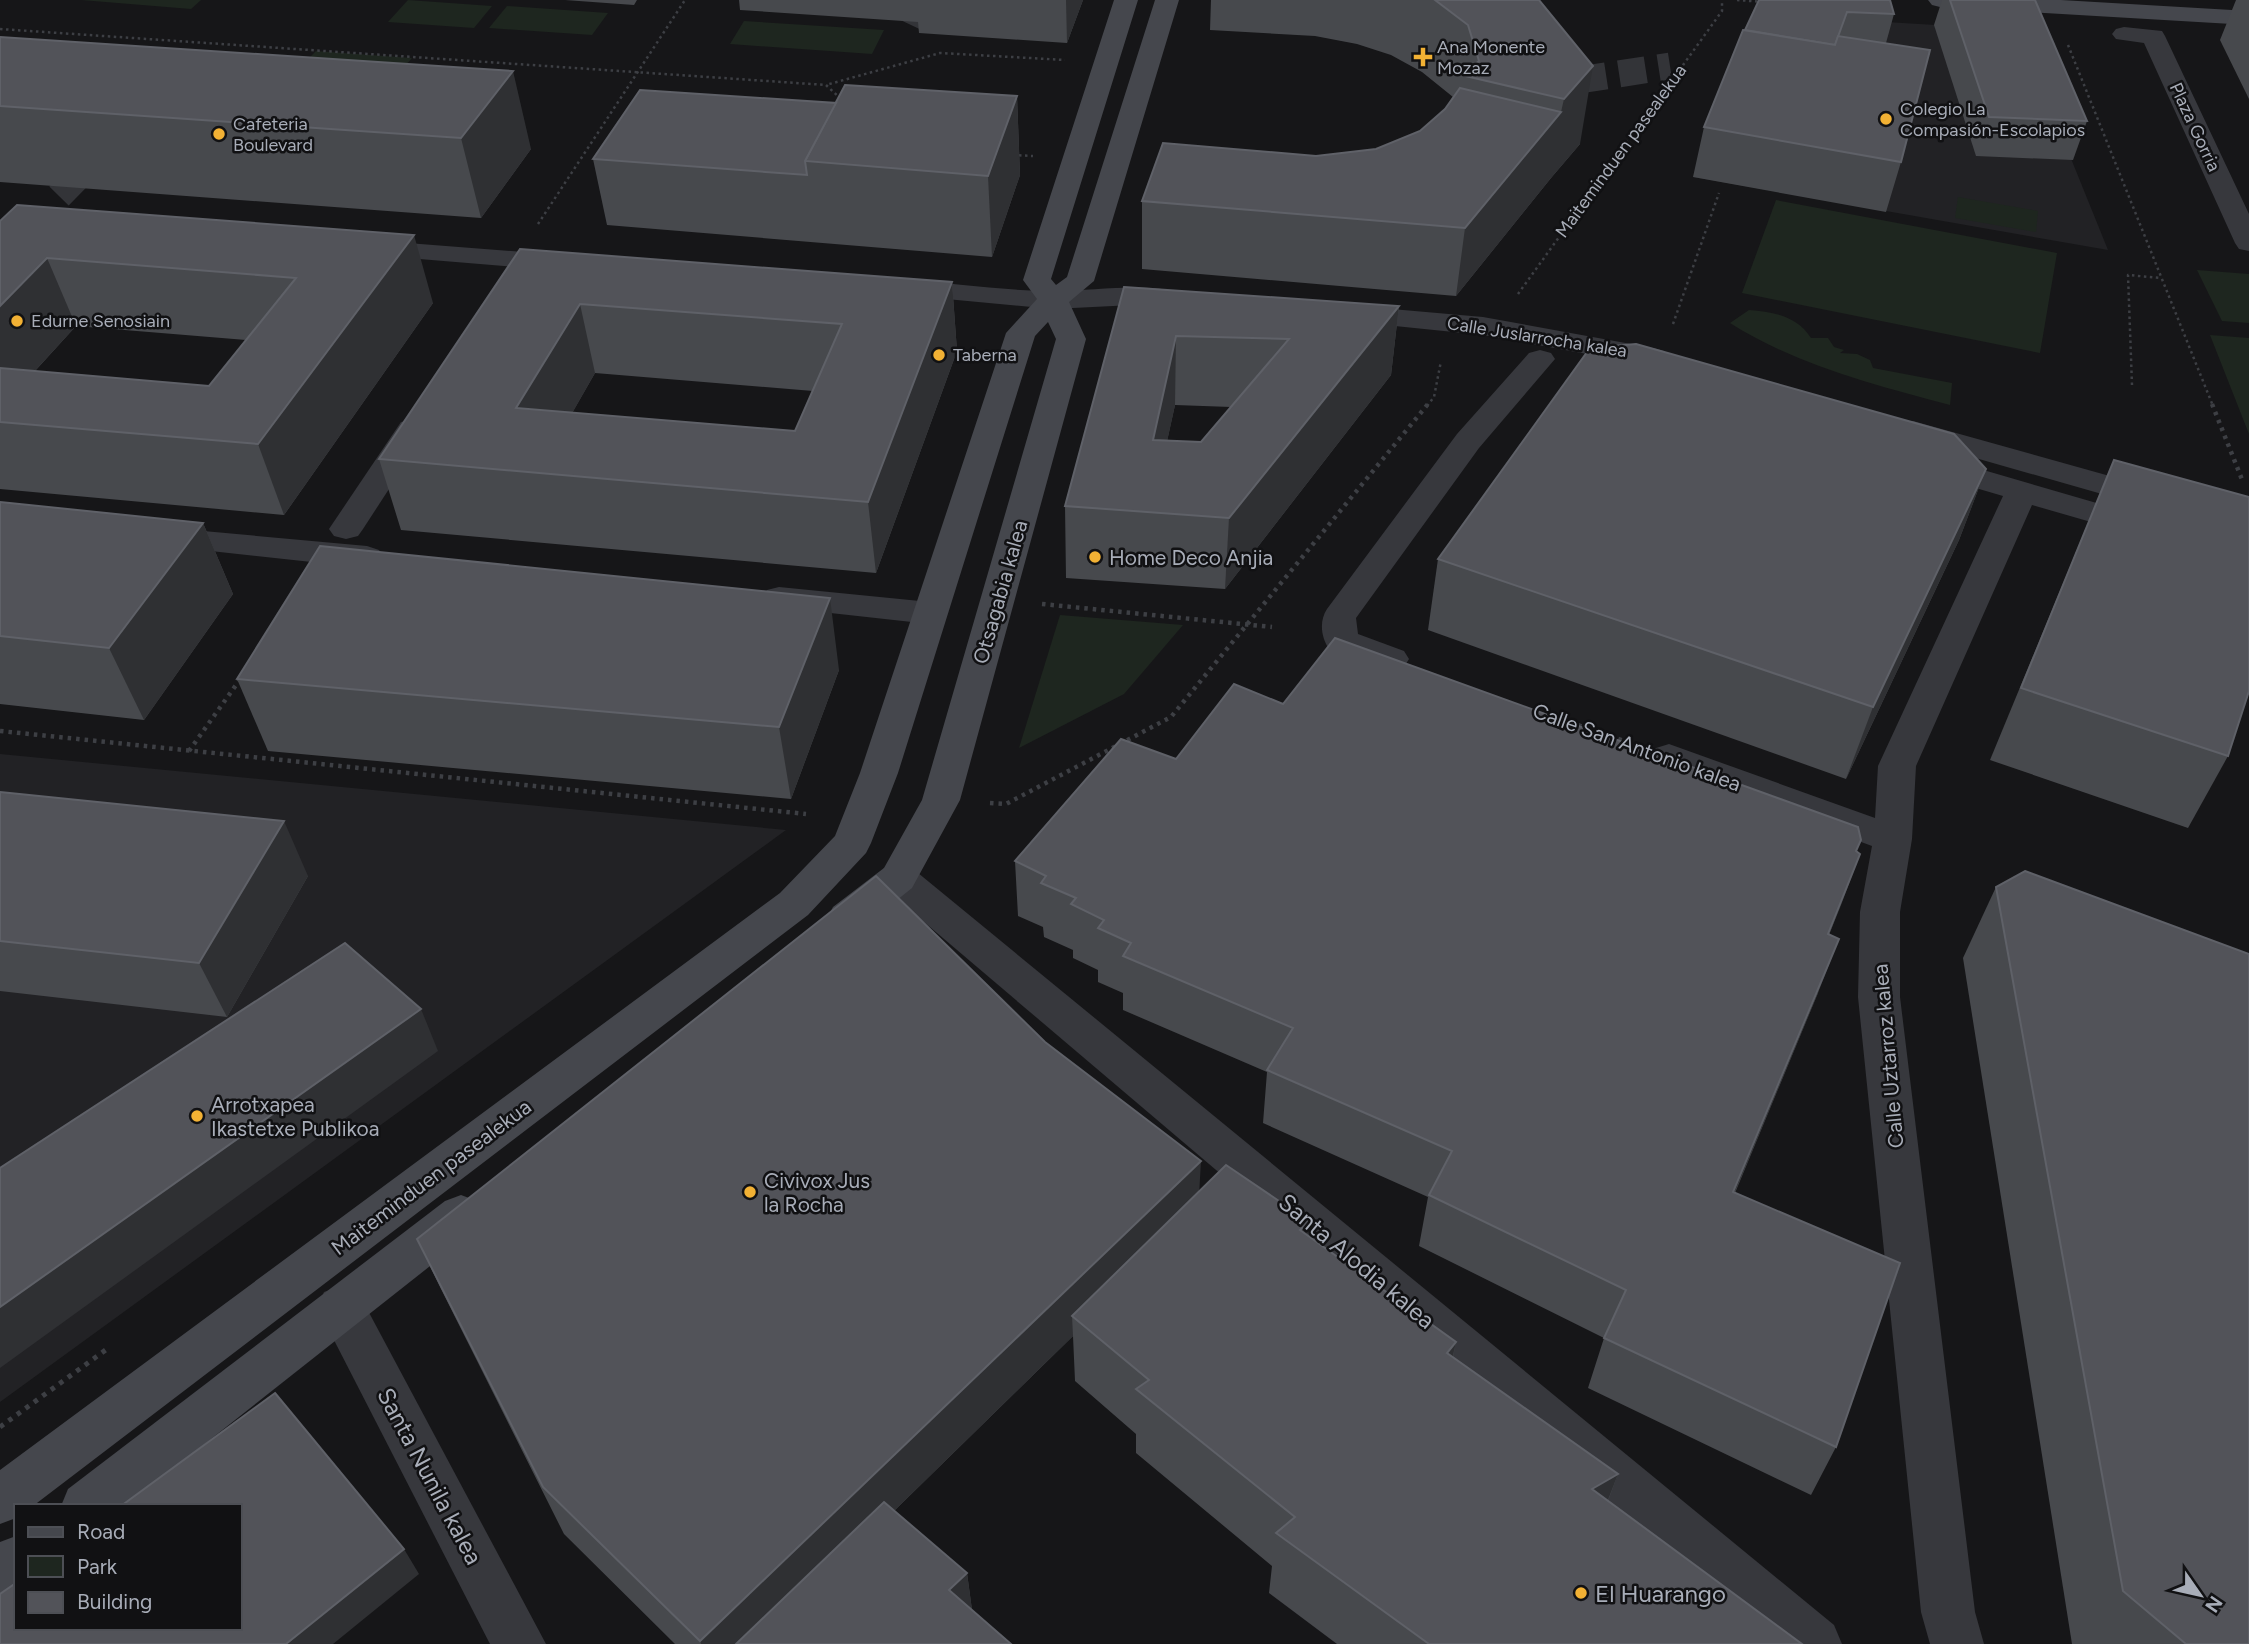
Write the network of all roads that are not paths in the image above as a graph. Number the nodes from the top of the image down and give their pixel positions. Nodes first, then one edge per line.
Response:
1 (1126, 0) edge
2 (1167, 0) edge
3 (1940, 0) edge
4 (2249, 18) edge
5 (2124, 34) dead end
6 (2249, 243) edge
7 (347, 247) edge
8 (585, 264) edge
9 (878, 286) edge
10 (1053, 300) junction
11 (1199, 301) edge
12 (1322, 312) edge
13 (1178, 325) edge
14 (1339, 339) edge
15 (1540, 359) junction
16 (429, 404) edge
17 (2021, 492) junction
18 (2249, 526) edge
19 (346, 529) dead end
20 (123, 534) edge
21 (2169, 534) edge
22 (397, 560) edge
23 (750, 595) edge
24 (930, 613) junction
25 (1420, 669) edge
26 (1669, 757) edge
27 (1892, 839) junction
28 (898, 878) junction
29 (810, 946) edge
30 (493, 1191) edge
31 (341, 1307) junction
32 (0, 1500) edge
33 (89, 1504) edge
34 (519, 1644) edge
35 (1815, 1644) edge
36 (1957, 1644) edge

1 - 10 street, Otsagabia kalea
2 - 10 street
3 - 4 street
5 - 6 street, Plaza Gorria
7 - 8 street
9 - 10 street
10 - 11 street
10 - 13 street
10 - 24 street
10 - 28 street, Otsagabia kalea
12 - 15 street, Calle Juslarrocha kalea
14 - 15 street, Calle Juslarrocha kalea
15 - 25 street
16 - 19 street
17 - 18 street
17 - 21 street
17 - 27 street, Calle Uztarroz kalea
20 - 22 street
23 - 24 street
24 - 32 street, Maiteminduen pasealekua
26 - 27 street, Calle San Antonio kalea
27 - 36 street, Calle Uztarroz kalea
28 - 29 street
28 - 35 street, Santa Alodia kalea
30 - 31 street
31 - 33 street
31 - 34 street, Santa Nunila kalea

